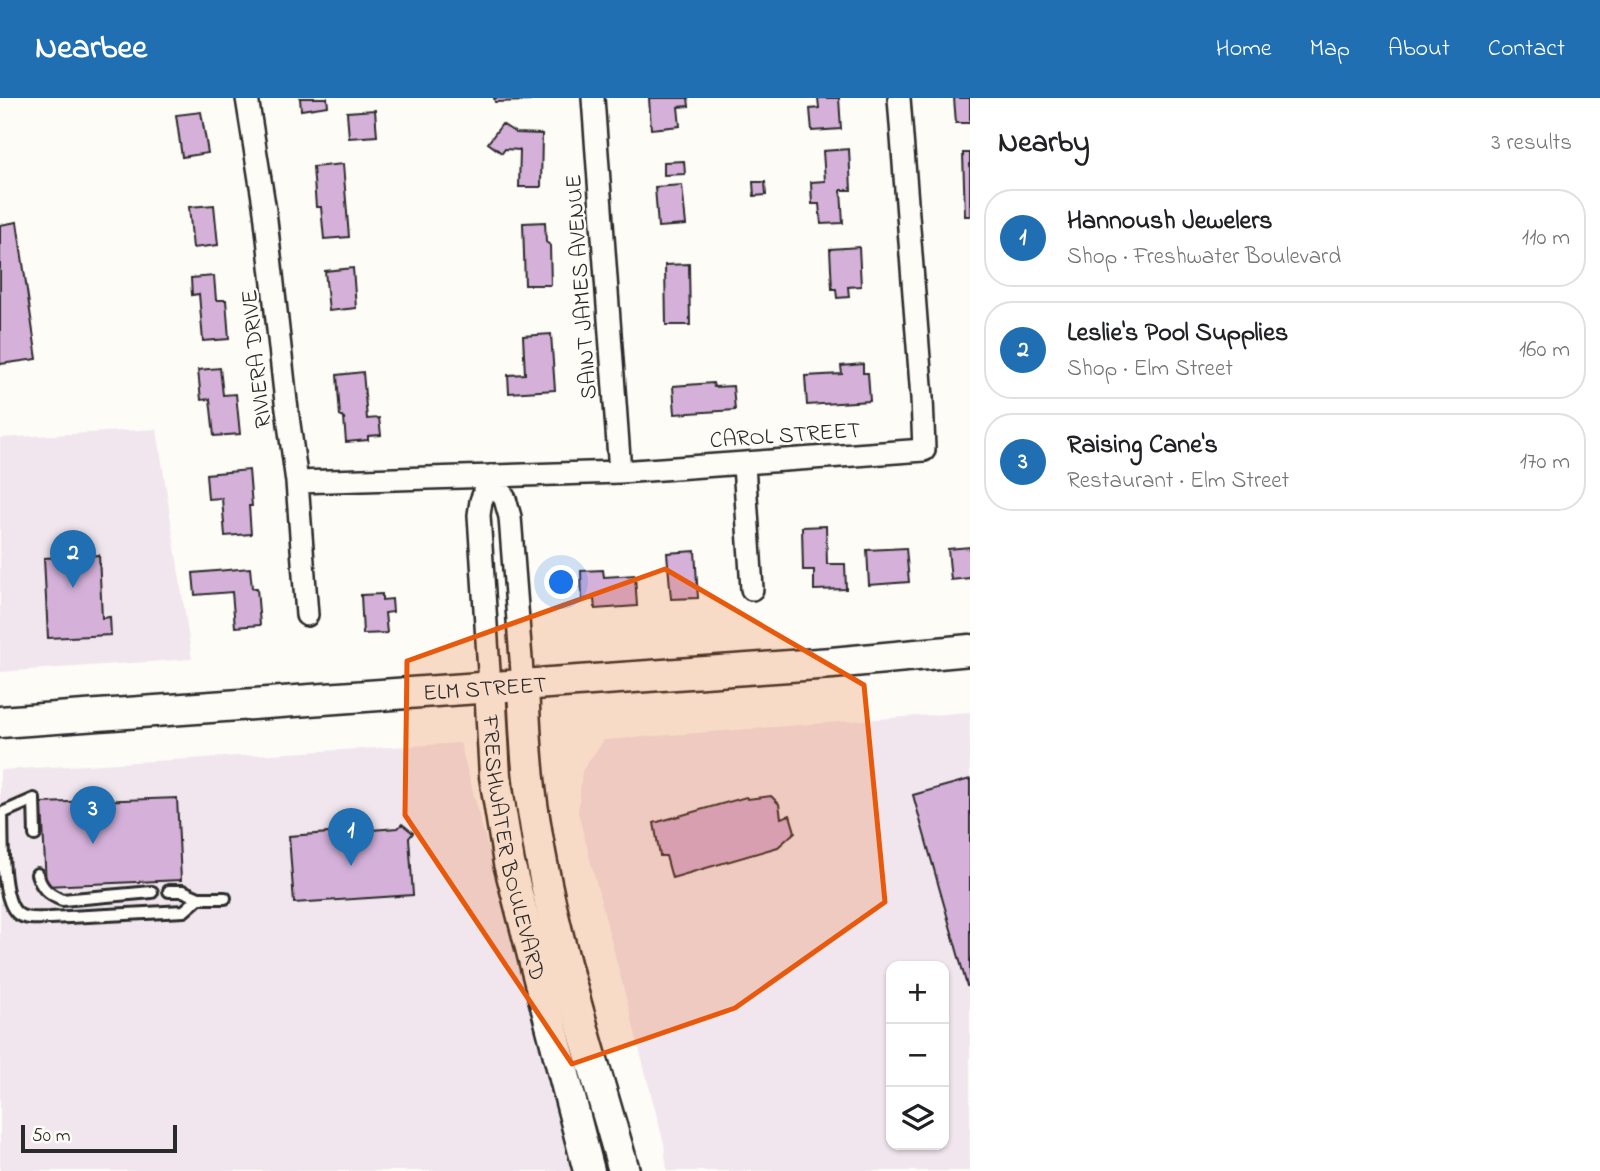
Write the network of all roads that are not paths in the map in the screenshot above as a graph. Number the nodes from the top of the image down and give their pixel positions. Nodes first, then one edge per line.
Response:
1 (247, 98) edge
2 (593, 98) edge
3 (899, 98) edge
4 (744, 465) junction
5 (620, 472) junction
6 (491, 476) junction
7 (297, 482) junction
8 (752, 589) dead end
9 (307, 615) dead end
10 (970, 650) edge
11 (523, 685) junction
12 (490, 687) junction
13 (0, 722) edge
14 (35, 835) dead end
15 (37, 874) dead end
16 (169, 891) dead end
17 (152, 892) dead end
18 (199, 898) junction
19 (225, 898) dead end
20 (589, 1171) edge
21 (624, 1171) edge

1 - 7 street, RIVIERA DRIVE
2 - 5 street, SAINT JAMES AVENUE
3 - 4 street, CAROL STREET
4 - 5 street, CAROL STREET
4 - 8 street
5 - 6 street, CAROL STREET
6 - 7 street, CAROL STREET
6 - 11 street, FRESHWATER BOULEVARD
6 - 12 street, FRESHWATER BOULEVARD
7 - 9 street, RIVIERA DRIVE
10 - 11 street, ELM STREET
11 - 12 street, ELM STREET
11 - 21 street, FRESHWATER BOULEVARD
12 - 13 street, ELM STREET
12 - 20 street, FRESHWATER BOULEVARD
14 - 18 lane
15 - 17 lane
16 - 18 lane
18 - 19 lane

